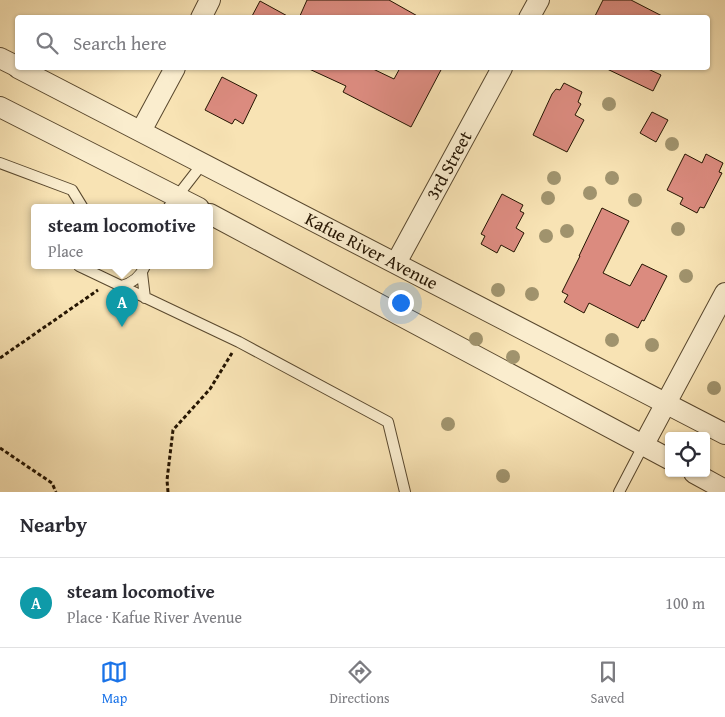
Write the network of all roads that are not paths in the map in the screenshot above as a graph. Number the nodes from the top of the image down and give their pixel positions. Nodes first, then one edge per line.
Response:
1 (210, 0) edge
2 (539, 0) edge
3 (202, 15) edge
4 (531, 15) edge
5 (0, 58) edge
6 (15, 66) edge
7 (24, 70) edge
8 (173, 70) edge
9 (501, 70) edge
10 (0, 107) edge
11 (141, 131) junction
12 (0, 163) edge
13 (202, 163) junction
14 (172, 202) edge
15 (81, 204) edge
16 (213, 216) edge
17 (396, 263) junction
18 (85, 269) edge
19 (143, 269) edge
20 (121, 286) junction
21 (725, 293) edge
22 (145, 298) junction
23 (666, 403) junction
24 (725, 434) edge
25 (643, 446) junction
26 (665, 457) edge
27 (701, 477) edge
28 (725, 490) edge
29 (405, 492) edge
30 (619, 492) edge

1 - 3 street
2 - 4 street
5 - 6 street, Kafue River Avenue
7 - 11 street, Kafue River Avenue
8 - 11 street
9 - 17 street, 3rd Street
10 - 14 street
11 - 13 street, Kafue River Avenue
12 - 15 lane
13 - 14 lane
13 - 17 street, Kafue River Avenue
16 - 25 street
17 - 23 street, Kafue River Avenue
18 - 20 lane
19 - 20 lane
19 - 22 lane
20 - 22 lane
21 - 23 street
22 - 29 lane
23 - 24 street, Kafue River Avenue
23 - 25 street
25 - 26 street
25 - 30 lane
27 - 28 street

